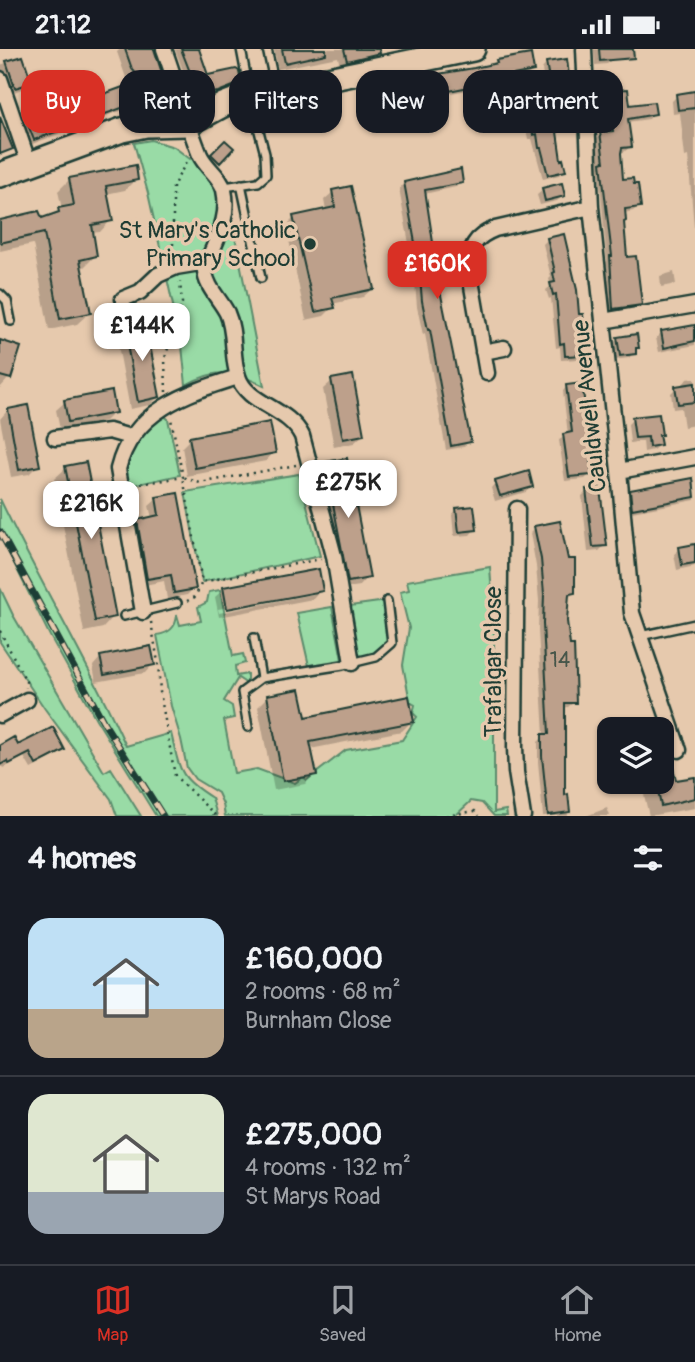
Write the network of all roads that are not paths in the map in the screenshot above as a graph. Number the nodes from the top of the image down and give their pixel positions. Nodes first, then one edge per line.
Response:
1 (164, 49) edge
2 (241, 49) edge
3 (267, 49) edge
4 (473, 49) edge
5 (584, 49) edge
6 (388, 57) edge
7 (170, 70) edge
8 (245, 70) edge
9 (272, 70) edge
10 (342, 70) edge
11 (0, 79) edge
12 (119, 131) edge
13 (191, 133) edge
14 (260, 133) edge
15 (29, 164) junction
16 (0, 175) edge
17 (241, 184) junction
18 (224, 187) junction
19 (591, 207) junction
20 (206, 262) junction
21 (261, 278) dead end
22 (0, 294) edge
23 (123, 299) dead end
24 (695, 306) edge
25 (11, 321) dead end
26 (603, 321) junction
27 (504, 348) dead end
28 (483, 352) junction
29 (487, 373) dead end
30 (238, 377) junction
31 (130, 437) junction
32 (55, 438) dead end
33 (695, 457) edge
34 (619, 471) junction
35 (517, 509) dead end
36 (387, 601) dead end
37 (177, 603) road end
38 (143, 612) junction
39 (124, 616) dead end
40 (695, 624) edge
41 (640, 636) junction
42 (254, 638) dead end
43 (352, 663) junction
44 (261, 678) junction
45 (27, 700) road end
46 (0, 715) edge
47 (248, 727) dead end
48 (679, 750) dead end
49 (521, 816) edge

1 - 7 street
2 - 8 lane
3 - 9 lane
4 - 6 main road
5 - 19 street, Cauldwell Avenue
6 - 10 main road
11 - 15 street
12 - 15 main road
13 - 18 street
14 - 17 lane
15 - 16 main road
17 - 18 lane
17 - 21 lane
18 - 20 street
19 - 26 street, Cauldwell Avenue
19 - 28 street
20 - 23 street
20 - 30 street
22 - 25 lane
24 - 26 street
26 - 34 street, Cauldwell Avenue
27 - 28 street
28 - 29 street
30 - 31 street
30 - 43 street
31 - 32 street
31 - 38 street
33 - 34 street
34 - 41 street, Cauldwell Avenue
35 - 49 street, Trafalgar Close
36 - 43 lane
37 - 38 lane
38 - 39 lane
40 - 41 lane
41 - 48 street, Cauldwell Avenue
42 - 44 lane
43 - 44 lane
44 - 47 lane
45 - 46 street

